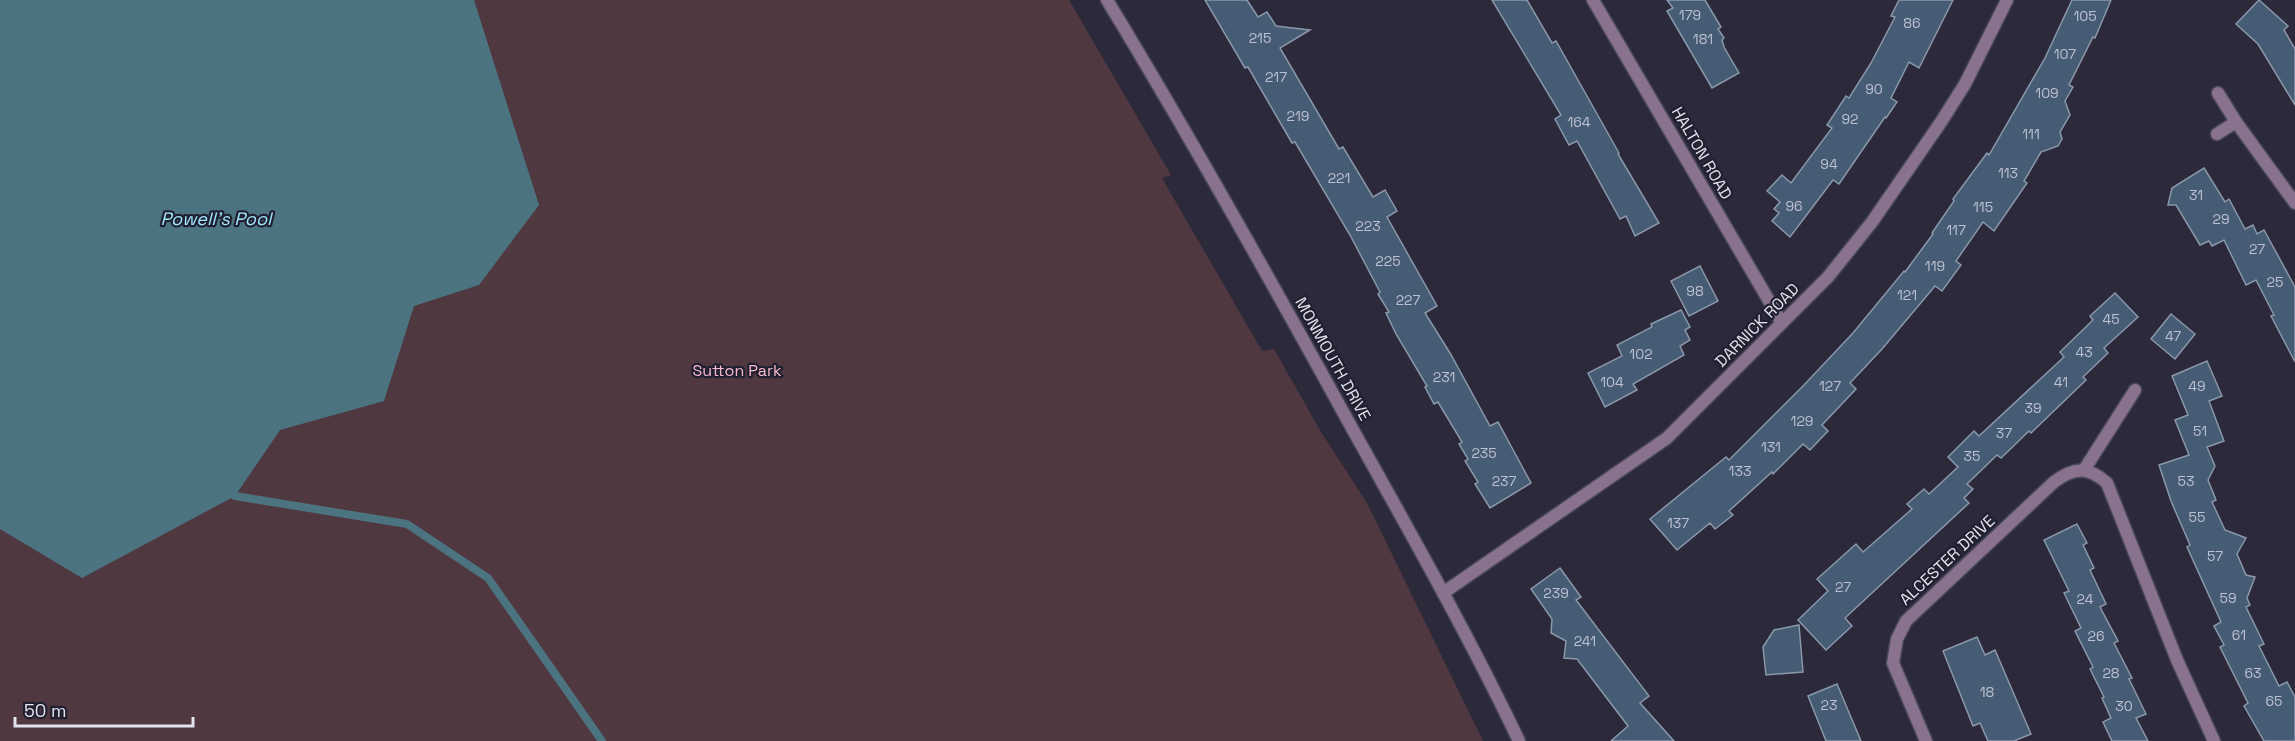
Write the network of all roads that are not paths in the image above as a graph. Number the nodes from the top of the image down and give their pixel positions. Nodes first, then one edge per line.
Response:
1 (1107, 0) edge
2 (1593, 0) edge
3 (2007, 0) edge
4 (2218, 93) dead end
5 (2235, 123) junction
6 (2217, 134) dead end
7 (2295, 203) edge
8 (1782, 323) junction
9 (2135, 390) dead end
10 (2084, 470) junction
11 (1443, 593) junction
12 (1519, 741) edge
13 (1926, 741) edge
14 (2214, 741) edge

1 - 11 street, MONMOUTH DRIVE
2 - 8 street, HALTON ROAD
3 - 8 street, DARNICK ROAD
4 - 5 street
5 - 6 street
5 - 7 street
8 - 11 street, DARNICK ROAD
9 - 10 street
10 - 13 street, ALCESTER DRIVE
10 - 14 street
11 - 12 street, MONMOUTH DRIVE

